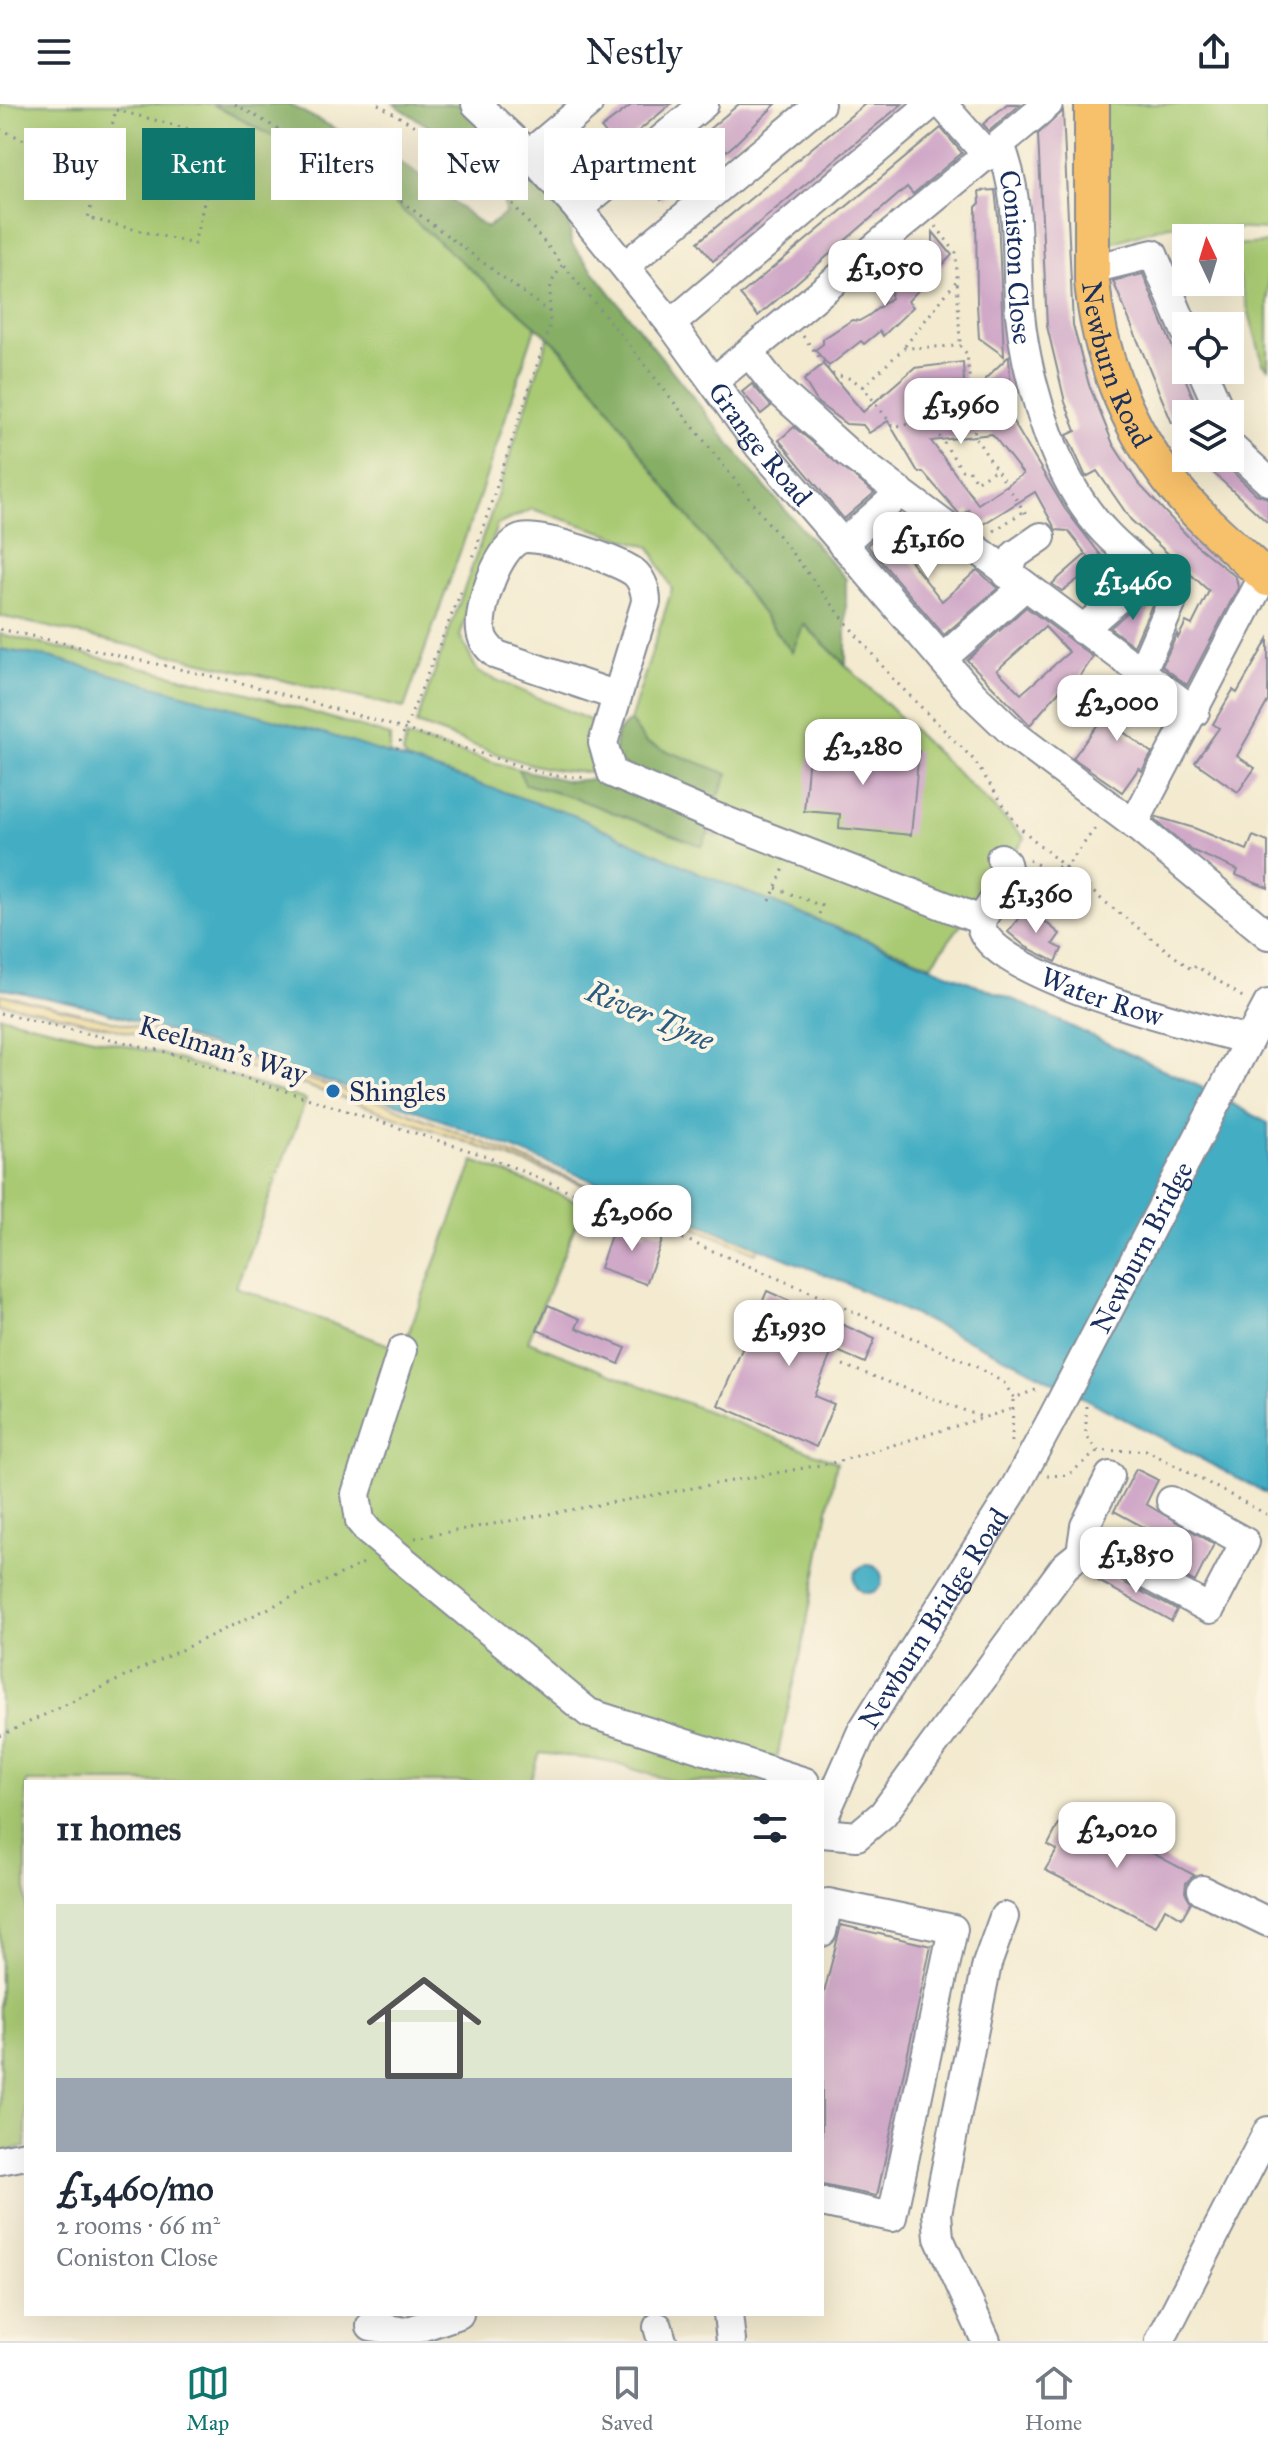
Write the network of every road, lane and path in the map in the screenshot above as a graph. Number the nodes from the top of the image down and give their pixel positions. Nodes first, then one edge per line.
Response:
1 (235, 104) edge
2 (378, 104) edge
3 (476, 104) edge
4 (588, 104) edge
5 (704, 104) edge
6 (820, 104) edge
7 (931, 104) edge
8 (942, 104) edge
9 (1048, 104) edge
10 (1092, 104) edge
11 (0, 129) edge
12 (24, 140) edge
13 (994, 151) junction
14 (529, 154) junction
15 (100, 174) joint
16 (578, 209) junction
17 (924, 210) junction
18 (563, 264) junction
19 (625, 266) junction
20 (1092, 269) junction
21 (957, 280) junction
22 (549, 312) junction
23 (1178, 312) edge
24 (791, 321) junction
25 (671, 324) junction
26 (960, 346) junction
27 (904, 348) junction
28 (750, 354) junction
29 (714, 381) junction
30 (863, 387) junction
31 (970, 400) junction
32 (926, 416) junction
33 (1244, 459) edge
34 (996, 469) junction
35 (1268, 481) edge
36 (900, 493) junction
37 (1024, 511) junction
38 (1041, 537) joint
39 (842, 544) junction
40 (971, 547) junction
41 (472, 562) dead end
42 (1149, 571) junction
43 (1266, 577) edge
44 (1015, 581) junction
45 (461, 591) dead end
46 (0, 629) edge
47 (1082, 630) junction
48 (942, 659) junction
49 (1141, 673) junction
50 (617, 696) junction
51 (1195, 712) junction
52 (406, 729) junction
53 (397, 749) dead end
54 (612, 773) junction
55 (1111, 809) junction
56 (1136, 826) junction
57 (792, 847) junction
58 (1001, 858) dead end
59 (1065, 869) junction
60 (776, 888) junction
61 (770, 901) dead end
62 (817, 920) dead end
63 (981, 920) junction
64 (1268, 935) edge
65 (1266, 1007) edge
66 (0, 1013) edge
67 (1249, 1040) junction
68 (402, 1350) dead end
69 (843, 1365) dead end
70 (1049, 1386) dead end
71 (1083, 1401) dead end
72 (1012, 1409) dead end
73 (985, 1417) junction
74 (1051, 1421) joint
75 (1104, 1463) junction
76 (1024, 1473) junction
77 (1171, 1501) dead end
78 (1268, 1515) edge
79 (383, 1544) junction
80 (1081, 1553) junction
81 (0, 1736) edge
82 (799, 1780) edge
83 (828, 1791) edge
84 (824, 1811) edge
85 (824, 1833) edge
86 (1202, 1890) dead end
87 (1004, 1917) dead end
88 (824, 1922) edge
89 (1268, 1922) edge
90 (1268, 2131) edge
91 (24, 2155) edge
92 (0, 2160) edge
93 (824, 2202) edge
94 (453, 2316) edge
95 (728, 2316) edge
96 (371, 2326) dead end
97 (731, 2341) edge
98 (986, 2341) edge
99 (1160, 2341) edge

1 - 22 path
2 - 18 path
3 - 14 street, Grange Road
4 - 14 street
5 - 16 street
6 - 19 street
7 - 25 street
8 - 13 street
9 - 13 street
10 - 20 main road, Newburn Road
11 - 12 path
13 - 17 street
13 - 42 street, Coniston Close
14 - 16 street, Grange Road
15 - 15 path
16 - 19 street, Grange Road
17 - 21 path
17 - 24 street
18 - 22 path
18 - 59 path
19 - 25 street, Grange Road
20 - 23 street
20 - 43 main road, Newburn Road
21 - 26 path
21 - 27 path
22 - 41 path
24 - 28 street
24 - 30 path
25 - 29 street, Grange Road
26 - 27 path
26 - 31 path
27 - 30 path
28 - 29 street
28 - 36 street
29 - 39 street, Grange Road
30 - 32 path
31 - 32 path
31 - 34 path
32 - 34 path
33 - 35 street
34 - 37 path
36 - 39 street
36 - 40 street
37 - 38 path
37 - 40 path
38 - 44 street
39 - 48 street, Grange Road
40 - 44 street
42 - 47 street
42 - 49 street, Coniston Close
43 - 51 street
44 - 47 street
44 - 48 street
45 - 52 path
46 - 52 path
47 - 49 street
48 - 55 street, Grange Road
49 - 51 street
50 - 50 street
50 - 54 street
51 - 56 street
52 - 53 path
52 - 54 path
54 - 57 street
55 - 56 street, Grange Road
55 - 59 path
56 - 64 street, Grange Road
57 - 60 path
57 - 63 street
58 - 63 street
59 - 65 path
60 - 61 path
60 - 62 path
63 - 67 street, Water Row
65 - 67 street
66 - 70 path, Keelman's Way
67 - 74 street, Newburn Bridge, bridge
68 - 79 street
69 - 73 path
71 - 75 path
72 - 73 path
73 - 79 path
74 - 76 street, Newburn Bridge Road
75 - 76 path
75 - 78 path
75 - 80 street
76 - 83 street, Newburn Bridge Road
77 - 80 street
79 - 81 path
79 - 82 street
80 - 85 street
83 - 84 street, Newburn Bridge Road
86 - 89 street
87 - 98 street
88 - 93 street
90 - 99 street
91 - 92 street
94 - 96 street
95 - 97 street

